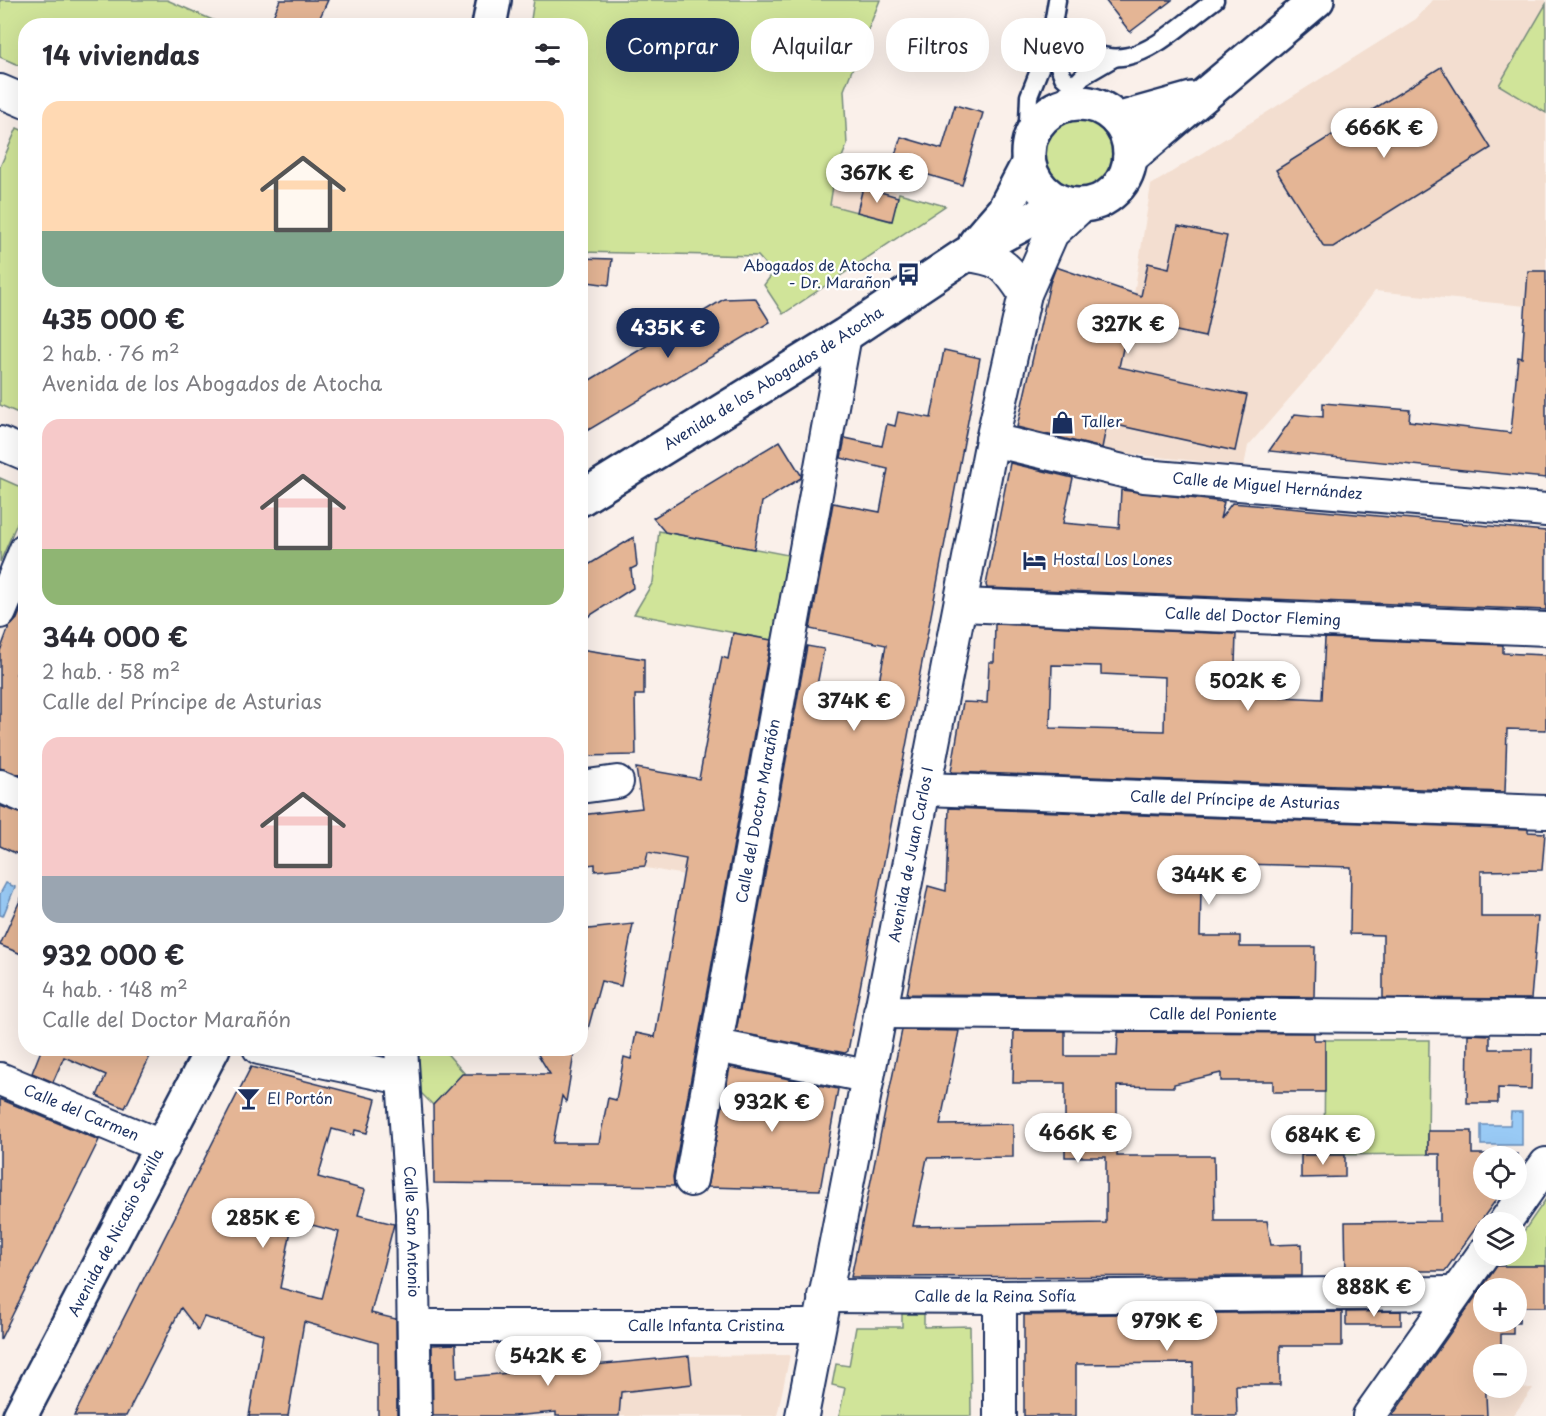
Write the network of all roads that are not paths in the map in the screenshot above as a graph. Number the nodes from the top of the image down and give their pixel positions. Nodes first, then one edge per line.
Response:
1 (494, 0) edge
2 (1057, 0) edge
3 (1215, 0) edge
4 (1317, 0) edge
5 (491, 18) edge
6 (1056, 18) edge
7 (1106, 54) edge
8 (1114, 58) junction
9 (1039, 72) edge
10 (1059, 72) edge
11 (0, 91) edge
12 (1202, 96) junction
13 (18, 99) edge
14 (1084, 106) junction
15 (1028, 156) junction
16 (1130, 158) junction
17 (1071, 204) junction
18 (965, 255) junction
19 (1025, 294) junction
20 (845, 335) junction
21 (992, 440) junction
22 (0, 443) edge
23 (18, 451) edge
24 (588, 494) edge
25 (1546, 510) edge
26 (18, 568) edge
27 (961, 605) junction
28 (0, 612) edge
29 (1546, 629) edge
30 (617, 783) dead end
31 (0, 786) edge
32 (588, 786) edge
33 (925, 789) junction
34 (18, 794) edge
35 (1546, 812) edge
36 (880, 1012) junction
37 (1546, 1017) edge
38 (717, 1046) junction
39 (209, 1056) edge
40 (335, 1056) edge
41 (401, 1063) edge
42 (866, 1076) junction
43 (0, 1079) edge
44 (163, 1147) junction
45 (1546, 1164) edge
46 (691, 1180) dead end
47 (1512, 1212) edge
48 (1474, 1266) edge
49 (1455, 1293) junction
50 (824, 1296) junction
51 (1000, 1297) junction
52 (415, 1326) junction
53 (817, 1326) junction
54 (20, 1416) edge
55 (415, 1416) edge
56 (802, 1416) edge
57 (1000, 1416) edge
58 (1369, 1416) edge

1 - 5 main road
2 - 6 lane
3 - 8 lane
4 - 12 main road
7 - 8 lane
8 - 14 lane
9 - 15 lane
10 - 14 lane
11 - 13 street
12 - 14 main road
12 - 16 main road
14 - 15 main road
14 - 16 main road
15 - 17 main road
15 - 18 main road, Avenida de los Abogados de Atocha
16 - 17 main road
17 - 18 main road, Avenida de los Abogados de Atocha
17 - 19 street, Avenida de Juan Carlos I
18 - 19 street
18 - 20 main road, Avenida de los Abogados de Atocha
19 - 21 street, Avenida de Juan Carlos I
20 - 24 main road, Avenida de los Abogados de Atocha
20 - 38 street, Calle del Doctor Marañón
21 - 25 street, Calle de Miguel Hernández
21 - 27 street, Avenida de Juan Carlos I
22 - 23 street
26 - 28 street
27 - 29 street, Calle del Doctor Fleming
27 - 33 street, Avenida de Juan Carlos I
30 - 32 street
31 - 34 street
33 - 35 street, Calle del Príncipe de Asturias
33 - 36 street, Avenida de Juan Carlos I
36 - 37 street, Calle del Poniente
36 - 42 street, Avenida de Juan Carlos I
38 - 42 street
38 - 46 street, Calle del Doctor Marañón
39 - 44 main road, Avenida de Nicasio Sevilla
40 - 41 street
41 - 52 street, Calle San Antonio
42 - 50 street, Avenida de Juan Carlos I
43 - 44 street, Calle del Carmen
44 - 54 main road, Avenida de Nicasio Sevilla
45 - 47 street
48 - 49 street
49 - 51 street, Calle de la Reina Sofía
49 - 58 street
50 - 51 street, Calle de la Reina Sofía
50 - 53 street, Avenida de Juan Carlos I
51 - 57 street
52 - 53 street, Calle Infanta Cristina
52 - 55 street, Calle San Antonio
53 - 56 street, Avenida de Juan Carlos I

